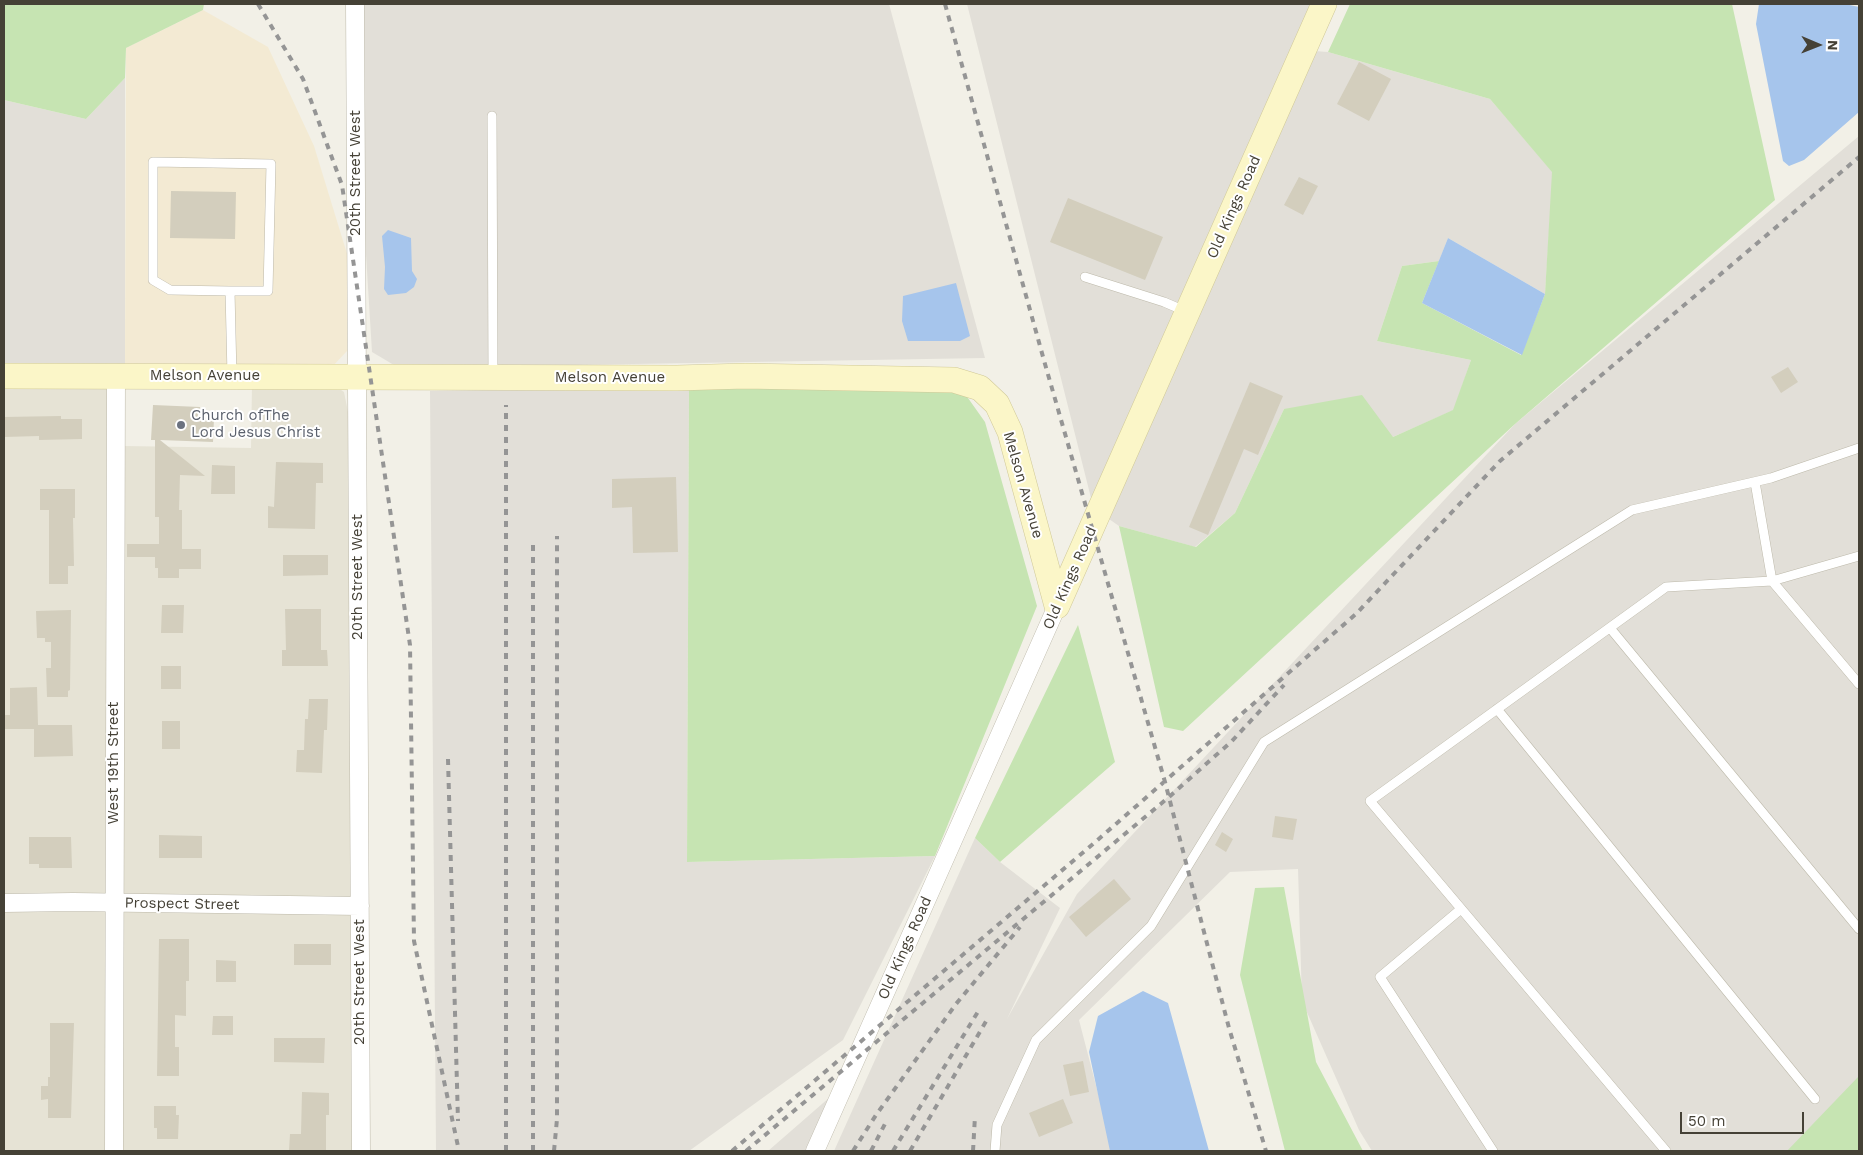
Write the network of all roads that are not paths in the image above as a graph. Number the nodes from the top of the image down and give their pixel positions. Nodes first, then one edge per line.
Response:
1 (356, 4) edge
2 (1324, 4) edge
3 (492, 116) dead end
4 (1086, 277) dead end
5 (230, 291) junction
6 (1188, 312) junction
7 (4, 376) edge
8 (116, 376) junction
9 (232, 376) junction
10 (357, 377) junction
11 (493, 377) junction
12 (1859, 448) edge
13 (1755, 482) junction
14 (1859, 556) edge
15 (1772, 581) junction
16 (1057, 606) junction
17 (1610, 628) junction
18 (1859, 684) edge
19 (1497, 709) junction
20 (4, 903) edge
21 (114, 903) junction
22 (360, 906) junction
23 (1461, 908) junction
24 (1859, 929) edge
25 (1815, 1099) dead end
26 (114, 1151) edge
27 (361, 1151) edge
28 (815, 1151) edge
29 (995, 1151) edge
30 (1493, 1151) edge
31 (1666, 1151) edge

1 - 10 street, 20th Street West
2 - 6 street, Old Kings Road
3 - 11 lane
4 - 6 lane
5 - 5 lane
5 - 9 lane
6 - 16 street, Old Kings Road
7 - 8 street, Melson Avenue
8 - 9 street, Melson Avenue
8 - 21 street, West 19th Street
9 - 10 street, Melson Avenue
10 - 11 street, Melson Avenue
10 - 22 street, 20th Street West
11 - 16 street, Melson Avenue
12 - 13 lane
13 - 15 lane
13 - 29 lane
14 - 15 lane
15 - 17 lane
15 - 18 lane
16 - 28 street, Old Kings Road
17 - 19 lane
17 - 24 lane
19 - 23 lane
19 - 25 lane
20 - 21 street, Prospect Street
21 - 22 street, Prospect Street
21 - 26 street, West 19th Street
22 - 27 street, 20th Street West
23 - 30 lane
23 - 31 lane

